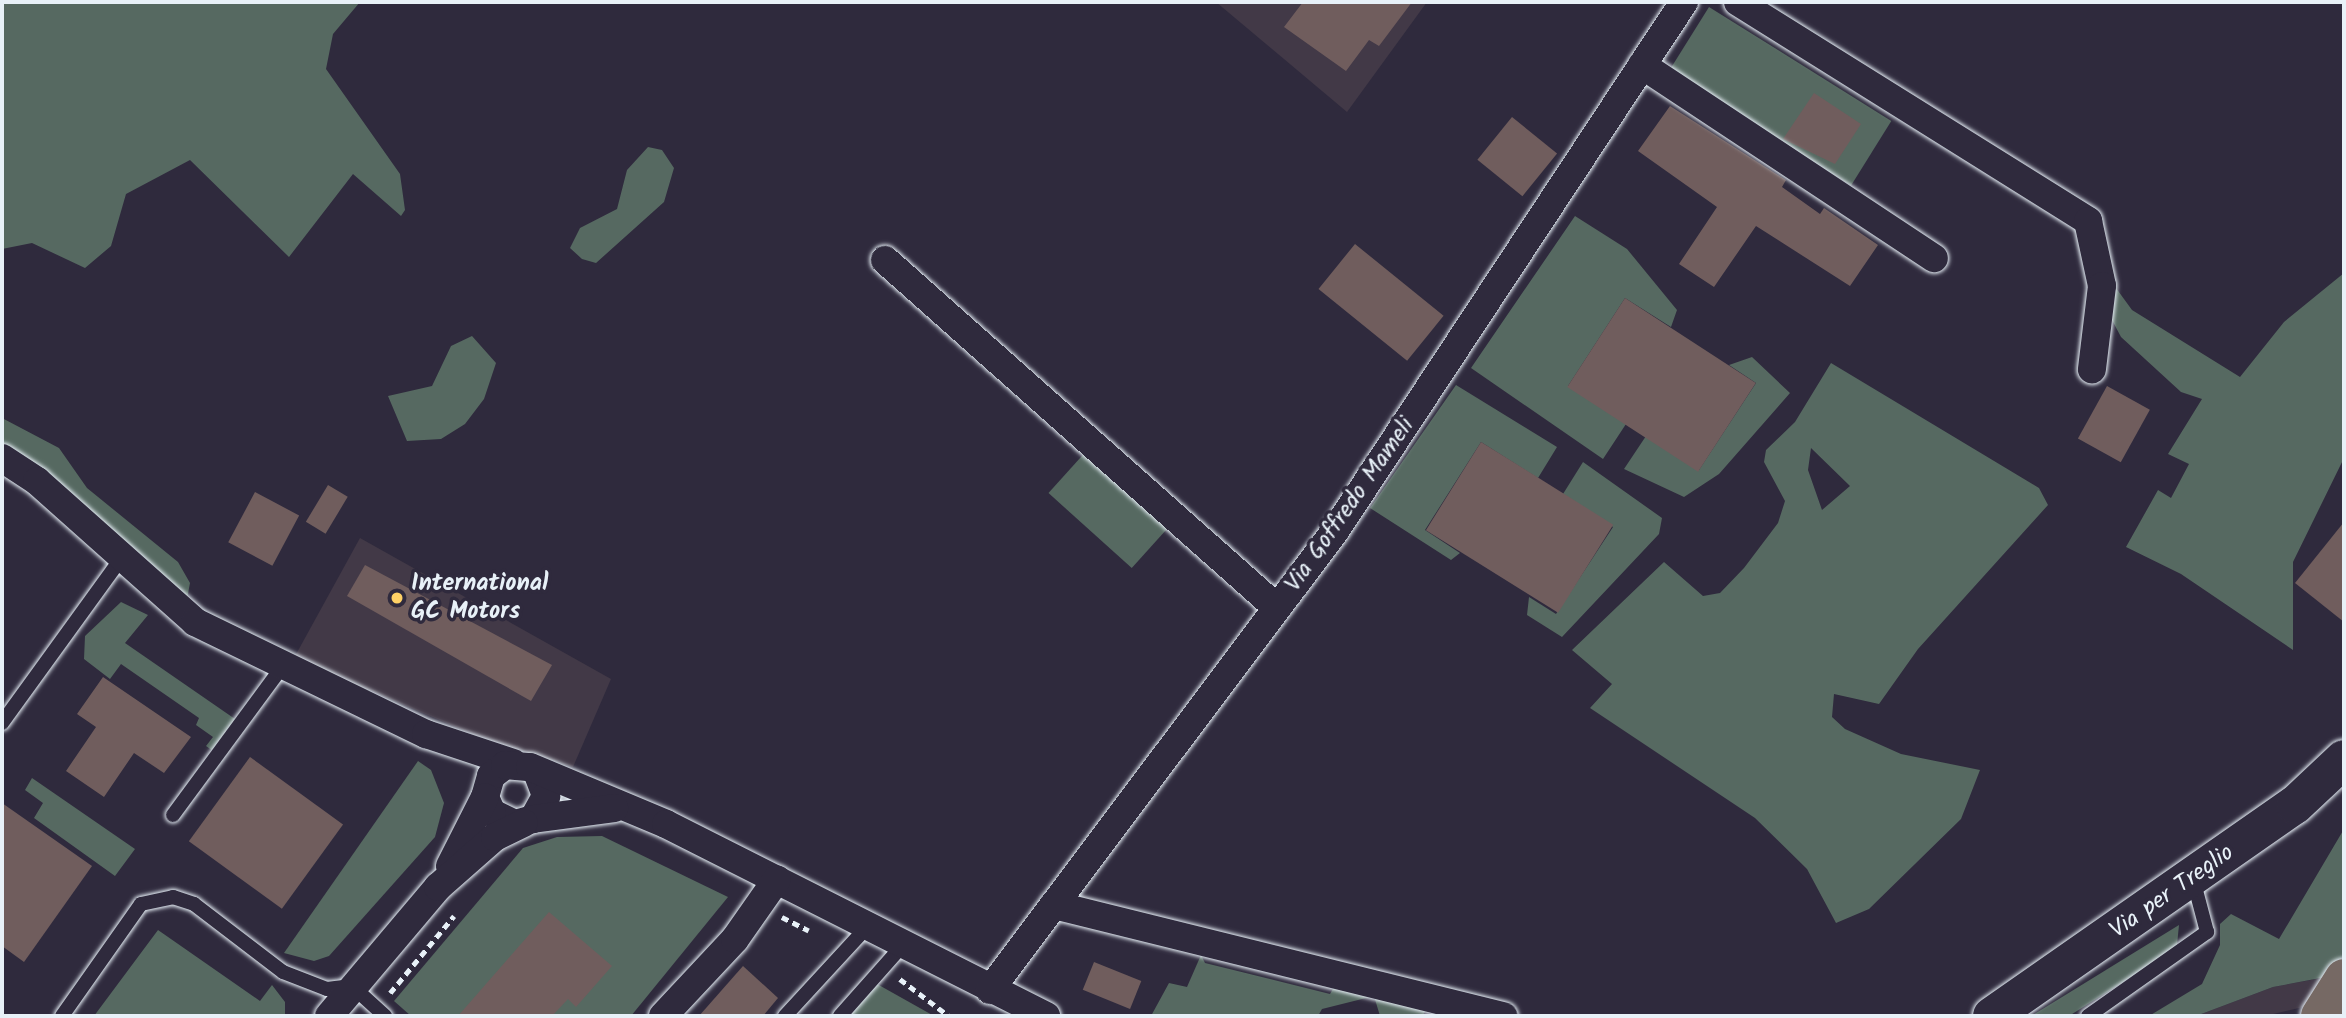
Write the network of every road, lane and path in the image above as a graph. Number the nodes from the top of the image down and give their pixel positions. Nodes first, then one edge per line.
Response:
1 (1684, 2) edge
2 (1738, 2) edge
3 (1642, 65) junction
4 (1934, 258) dead end
5 (884, 260) dead end
6 (2092, 369) dead end
7 (2, 458) edge
8 (122, 557) junction
9 (1278, 608) junction
10 (283, 666) junction
11 (2, 723) edge
12 (426, 734) junction
13 (2344, 759) edge
14 (525, 767) junction
15 (485, 794) junction
16 (627, 808) junction
17 (173, 815) dead end
18 (528, 820) junction
19 (2193, 878) junction
20 (778, 879) junction
21 (438, 887) junction
22 (1054, 905) junction
23 (459, 909) dead end
24 (868, 926) junction
25 (904, 944) junction
26 (2344, 978) edge
27 (352, 986) junction
28 (393, 990) dead end
29 (990, 990) junction
30 (62, 1016) edge
31 (329, 1016) edge
32 (385, 1016) edge
33 (663, 1016) edge
34 (785, 1016) edge
35 (840, 1016) edge
36 (1046, 1016) edge
37 (1503, 1016) edge
38 (1992, 1016) edge
39 (2088, 1016) edge
40 (2320, 1016) edge

1 - 3 street, Via Goffredo Mameli
2 - 6 street
3 - 4 street
3 - 9 street, Via Goffredo Mameli
5 - 9 street
7 - 8 street
8 - 10 street
8 - 11 lane
9 - 22 street, Via Goffredo Mameli
10 - 12 street
10 - 17 lane
12 - 14 street
12 - 15 street
13 - 19 main road, Via per Treglio
14 - 15 street
14 - 16 street
14 - 18 street
15 - 18 street
15 - 21 street
16 - 18 street
16 - 20 street
18 - 21 street
19 - 38 main road, Via per Treglio
19 - 39 lane
20 - 24 street
20 - 33 street
21 - 27 street
22 - 29 street, Via Goffredo Mameli
22 - 37 street
23 - 28 path
24 - 25 street
24 - 34 lane
25 - 29 street
25 - 35 lane
26 - 40 main road
27 - 30 lane
27 - 31 street
27 - 32 lane
29 - 36 street

